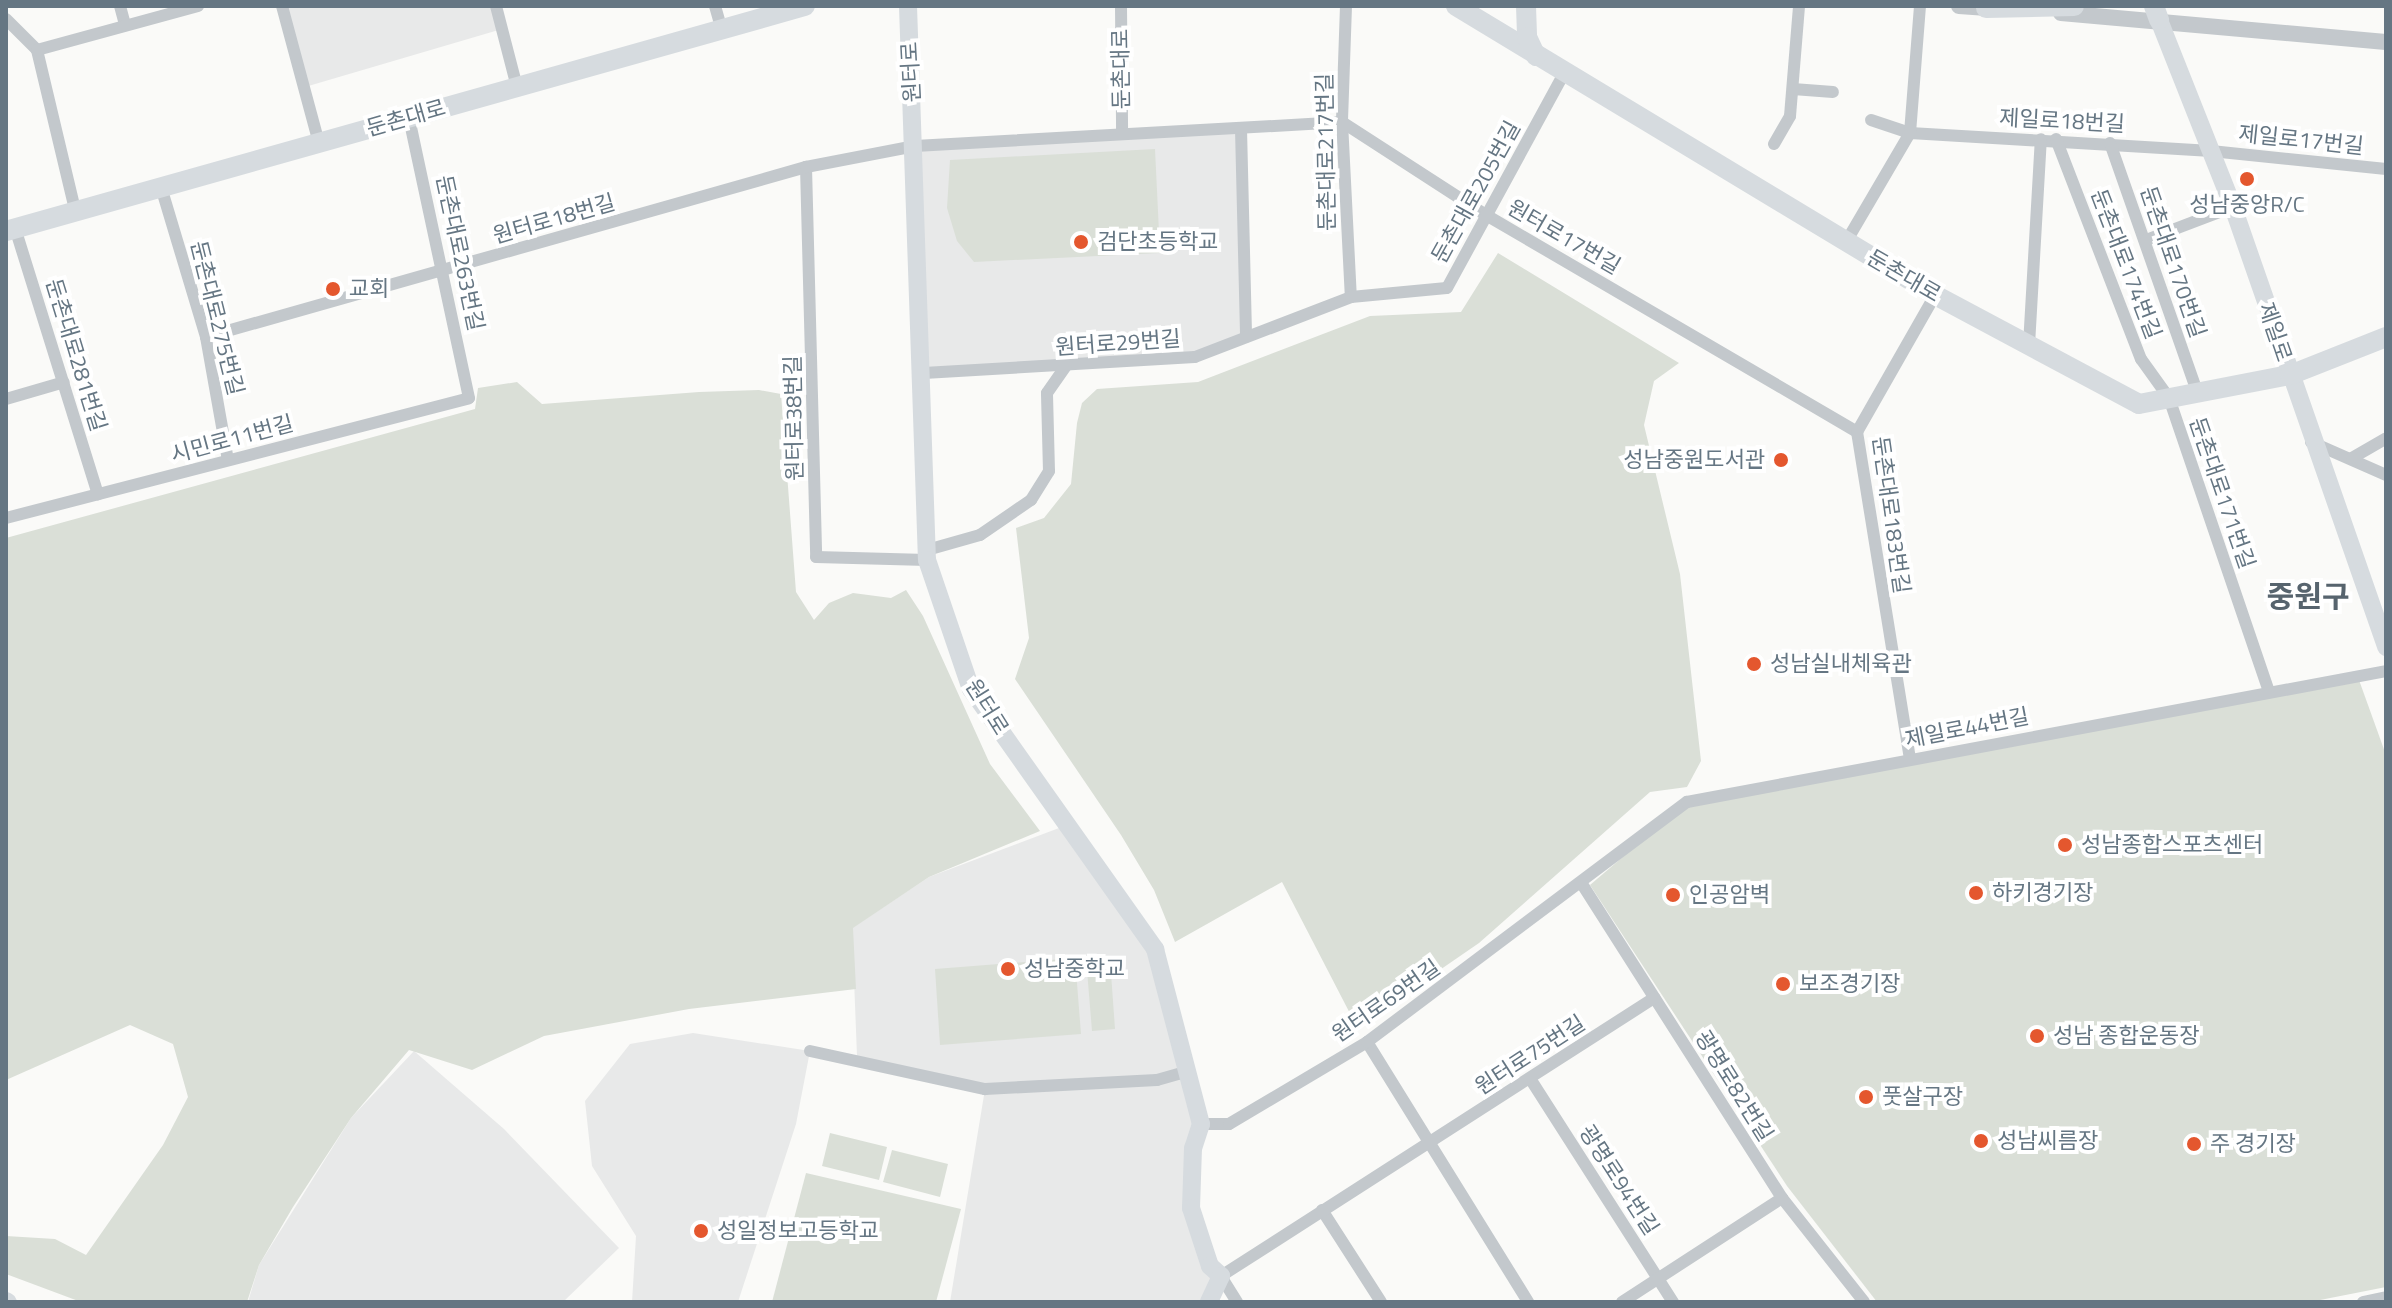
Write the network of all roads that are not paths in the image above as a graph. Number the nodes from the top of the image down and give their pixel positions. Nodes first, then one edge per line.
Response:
1 (120, 6) edge
2 (198, 6) edge
3 (282, 6) edge
4 (496, 6) edge
5 (715, 6) edge
6 (805, 6) edge
7 (908, 6) edge
8 (1121, 6) edge
9 (1346, 6) edge
10 (1456, 6) edge
11 (1526, 6) edge
12 (1799, 6) edge
13 (1920, 6) edge
14 (1959, 6) edge
15 (2074, 6) edge
16 (1986, 8) junction
17 (2156, 13) edge
18 (6, 19) edge
19 (125, 25) junction
20 (722, 30) junction
21 (2386, 42) edge
22 (37, 50) junction
23 (1536, 56) junction
24 (1564, 73) junction
25 (517, 87) junction
26 (1793, 89) junction
27 (1833, 92) dead end
28 (409, 118) junction
29 (1871, 120) dead end
30 (1342, 122) junction
31 (1241, 129) junction
32 (1122, 133) junction
33 (1910, 133) junction
34 (2041, 139) junction
35 (2056, 139) junction
36 (319, 143) junction
37 (2110, 143) junction
38 (1774, 144) dead end
39 (915, 146) junction
40 (2211, 151) junction
41 (806, 167) junction
42 (2386, 169) edge
43 (161, 187) junction
44 (2233, 207) junction
45 (75, 210) junction
46 (1486, 215) junction
47 (11, 230) edge
48 (2146, 240) junction
49 (1846, 242) junction
50 (445, 270) junction
51 (1935, 295) junction
52 (1351, 297) junction
53 (206, 337) junction
54 (1246, 337) junction
55 (2386, 337) edge
56 (2029, 345) junction
57 (1065, 367) junction
58 (924, 373) junction
59 (2290, 375) junction
60 (64, 382) junction
61 (2198, 394) junction
62 (469, 398) joint
63 (2169, 398) junction
64 (6, 399) edge
65 (1857, 432) junction
66 (2386, 438) edge
67 (2311, 442) junction
68 (2352, 458) junction
69 (228, 460) junction
70 (2386, 475) edge
71 (98, 494) junction
72 (6, 518) edge
73 (927, 555) junction
74 (2386, 647) edge
75 (2386, 671) edge
76 (2269, 692) junction
77 (1910, 759) junction
78 (1582, 884) junction
79 (1654, 998) junction
80 (1367, 1042) junction
81 (810, 1051) dead end
82 (1188, 1071) junction
83 (1531, 1080) junction
84 (1201, 1124) junction
85 (1427, 1145) junction
86 (1782, 1198) junction
87 (1322, 1210) junction
88 (1221, 1276) junction
89 (1659, 1279) junction
90 (2386, 1297) edge
91 (1209, 1302) edge
92 (1237, 1302) edge
93 (1381, 1302) edge
94 (1528, 1302) edge
95 (1622, 1302) edge
96 (1673, 1302) edge
97 (1864, 1302) edge
98 (2363, 1302) edge

1 - 19 street
2 - 19 street
3 - 36 street
4 - 25 street
5 - 20 street
6 - 20 main road, 둔촌대로
7 - 39 main road, 원터로
8 - 32 street, 둔촌대로
9 - 30 street, 둔촌대로217번길
10 - 23 main road, 둔촌대로
11 - 23 main road
12 - 26 street
13 - 33 street
14 - 16 street
15 - 16 main road
16 - 17 street
17 - 21 street
17 - 40 main road, 제일로
18 - 22 street
19 - 22 street
20 - 25 main road, 둔촌대로
22 - 45 street
23 - 24 main road, 둔촌대로
24 - 46 street, 둔촌대로205번길
24 - 49 main road, 둔촌대로
25 - 28 main road, 둔촌대로
26 - 27 street
26 - 38 street
28 - 36 main road, 둔촌대로
28 - 50 street, 둔촌대로263번길
29 - 33 street, 제일로18번길
30 - 31 street
30 - 46 street, 원터로17번길
30 - 52 street, 둔촌대로217번길
31 - 32 street
31 - 54 street
32 - 39 street
33 - 34 street, 제일로18번길
33 - 49 street
34 - 35 street, 제일로18번길
34 - 56 street
35 - 37 street, 제일로18번길
35 - 63 street, 둔촌대로174번길
36 - 43 main road, 둔촌대로
37 - 40 street, 제일로18번길
37 - 48 street, 둔촌대로170번길
39 - 41 street, 원터로18번길
39 - 58 main road, 원터로
40 - 42 street, 제일로17번길
40 - 44 main road, 제일로
41 - 50 street, 원터로18번길
41 - 73 street, 원터로38번길
43 - 45 main road, 둔촌대로
43 - 53 street, 둔촌대로275번길
44 - 48 street
44 - 59 main road, 제일로
45 - 47 main road, 둔촌대로
46 - 52 street, 둔촌대로205번길
46 - 65 street, 원터로17번길
47 - 60 street, 둔촌대로281번길
48 - 61 street, 둔촌대로170번길
49 - 51 main road, 둔촌대로
50 - 53 street, 원터로18번길
50 - 62 street, 둔촌대로263번길
51 - 56 main road, 둔촌대로
51 - 65 street, 둔촌대로183번길
52 - 54 street, 원터로29번길
53 - 69 street, 둔촌대로275번길
54 - 57 street, 원터로29번길
55 - 59 main road, 둔촌대로
56 - 63 main road, 둔촌대로
57 - 58 street, 원터로29번길
57 - 73 street
58 - 73 main road, 원터로
59 - 61 main road, 둔촌대로
59 - 67 main road, 제일로
60 - 64 street
60 - 71 street, 둔촌대로281번길
61 - 63 main road, 둔촌대로
62 - 69 street, 시민로11번길
63 - 76 street, 둔촌대로171번길
65 - 77 street, 둔촌대로183번길
66 - 68 street
67 - 68 street
67 - 74 main road, 제일로
68 - 70 street
69 - 71 street, 시민로11번길
71 - 72 street, 시민로11번길
73 - 82 main road, 원터로
75 - 76 street, 제일로44번길
76 - 77 street, 제일로44번길
77 - 78 street, 제일로44번길
78 - 79 street, 광명로82번길
78 - 80 street, 원터로69번길
79 - 83 street, 원터로75번길
79 - 86 street, 광명로82번길
80 - 84 street, 원터로69번길
80 - 85 street
81 - 82 street
82 - 84 main road, 원터로
83 - 85 street, 원터로75번길
83 - 89 street, 광명로94번길
84 - 88 main road, 원터로
85 - 87 street, 원터로75번길
85 - 94 street
86 - 89 street
86 - 97 street, 광명로82번길
87 - 88 street, 원터로75번길
87 - 93 street
88 - 91 main road
88 - 92 street
89 - 95 street
89 - 96 street, 광명로94번길
90 - 98 street

